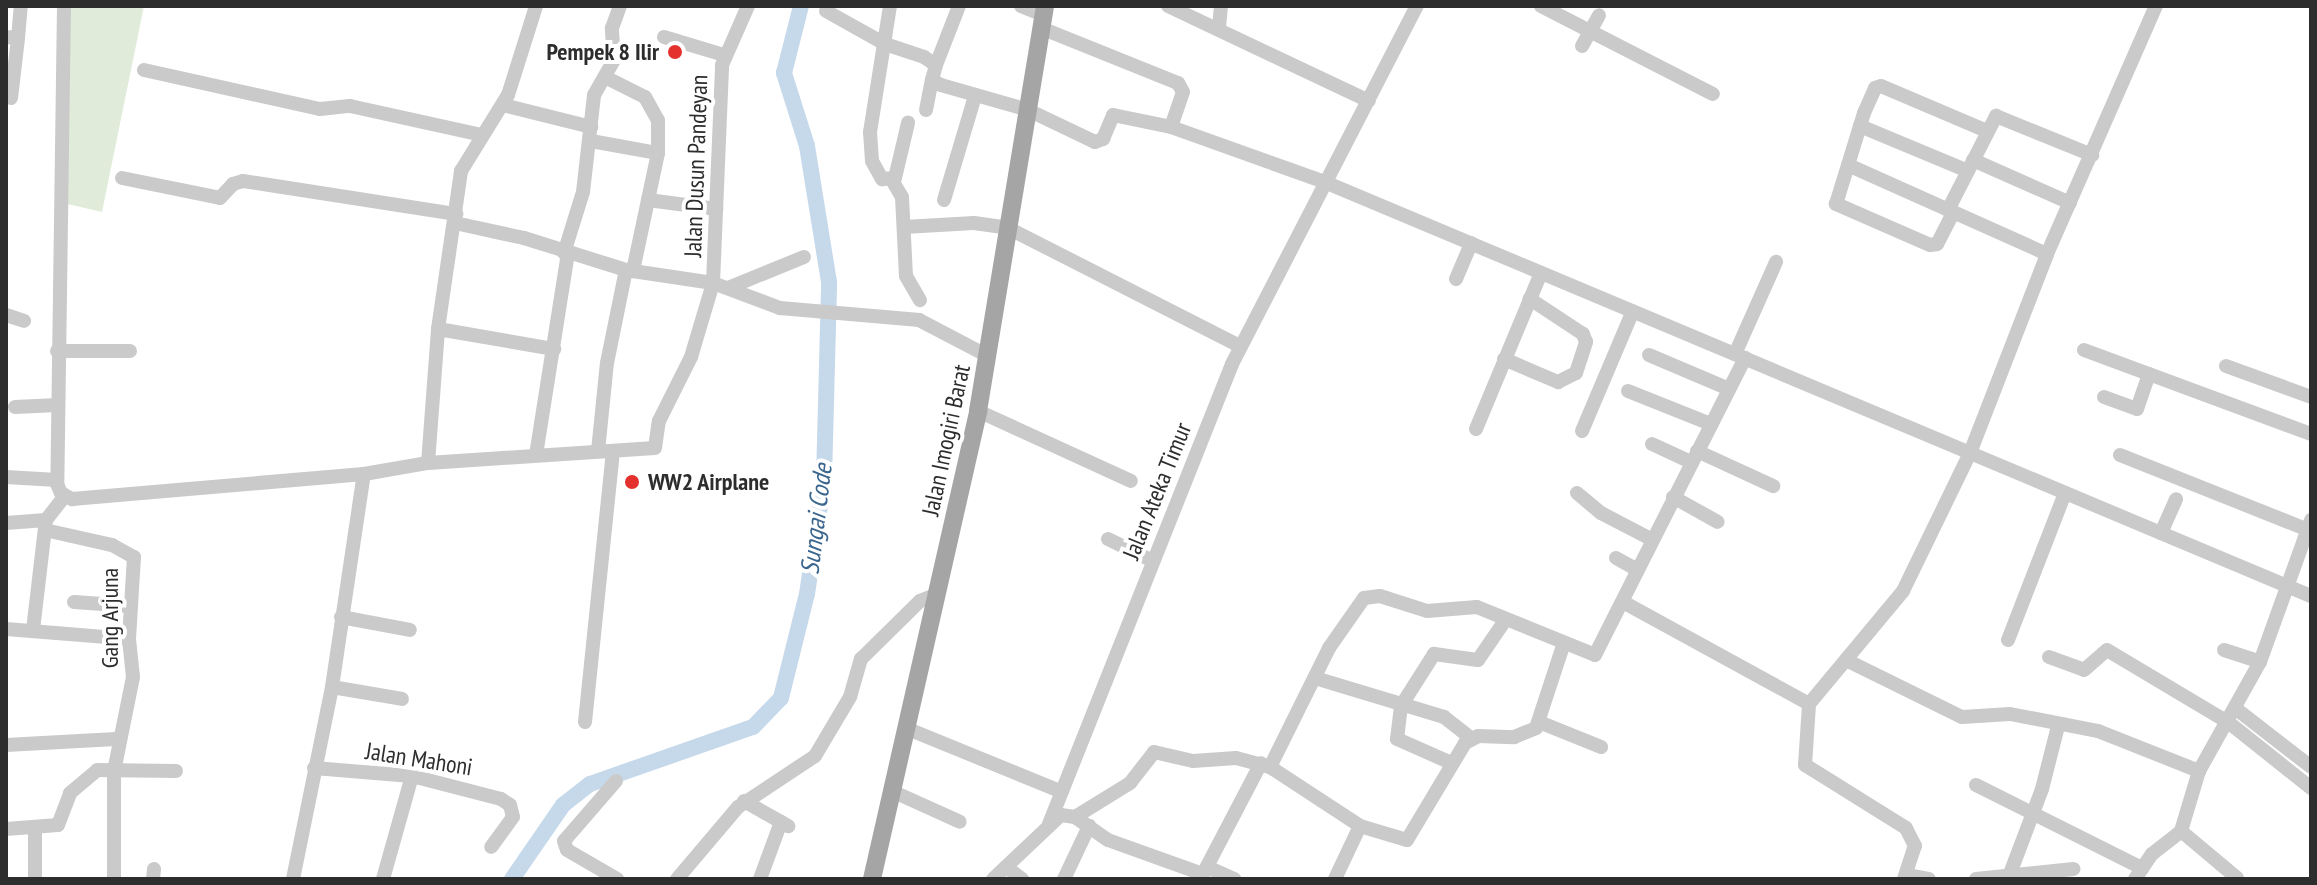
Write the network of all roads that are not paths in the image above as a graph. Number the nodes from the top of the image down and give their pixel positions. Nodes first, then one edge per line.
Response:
1 (21, 6) edge
2 (64, 6) edge
3 (536, 6) edge
4 (620, 6) edge
5 (748, 6) edge
6 (890, 6) edge
7 (959, 6) edge
8 (1021, 6) edge
9 (1168, 6) edge
10 (1221, 6) edge
11 (1417, 6) edge
12 (1541, 6) edge
13 (2156, 6) edge
14 (826, 11) dead end
15 (1599, 15) dead end
16 (1043, 16) edge
17 (1219, 28) junction
18 (1590, 32) junction
19 (12, 37) edge
20 (664, 37) dead end
21 (885, 44) junction
22 (1582, 46) dead end
23 (724, 55) junction
24 (144, 70) dead end
25 (934, 73) junction
26 (605, 77) junction
27 (1713, 94) dead end
28 (975, 96) junction
29 (11, 98) dead end
30 (1369, 101) junction
31 (503, 105) junction
32 (926, 110) dead end
33 (1028, 110) junction
34 (908, 123) dead end
35 (1860, 126) junction
36 (1171, 127) junction
37 (1987, 131) junction
38 (591, 134) junction
39 (482, 135) junction
40 (658, 153) junction
41 (2092, 155) junction
42 (1848, 165) junction
43 (1970, 166) junction
44 (122, 178) dead end
45 (892, 180) junction
46 (1327, 183) junction
47 (648, 200) junction
48 (944, 200) dead end
49 (2070, 203) junction
50 (716, 209) junction
51 (1951, 212) junction
52 (456, 219) junction
53 (904, 227) junction
54 (1008, 228) junction
55 (1471, 243) junction
56 (566, 254) junction
57 (2047, 254) junction
58 (804, 257) dead end
59 (1776, 262) dead end
60 (630, 270) junction
61 (1541, 273) junction
62 (1456, 279) dead end
63 (713, 283) junction
64 (728, 288) junction
65 (1530, 299) junction
66 (920, 300) dead end
67 (1633, 311) junction
68 (6, 315) edge
69 (24, 321) dead end
70 (438, 329) junction
71 (1240, 346) junction
72 (554, 349) junction
73 (2084, 350) dead end
74 (57, 351) junction
75 (130, 351) dead end
76 (1649, 355) dead end
77 (988, 356) junction
78 (1740, 356) junction
79 (1504, 359) junction
80 (2226, 366) dead end
81 (2149, 374) junction
82 (1729, 389) junction
83 (1628, 391) dead end
84 (2104, 397) dead end
85 (2311, 397) edge
86 (58, 405) junction
87 (15, 407) dead end
88 (978, 411) junction
89 (1711, 424) junction
90 (1476, 429) dead end
91 (1582, 431) dead end
92 (2311, 434) edge
93 (1652, 444) dead end
94 (605, 452) junction
95 (1970, 453) junction
96 (536, 455) junction
97 (2120, 455) dead end
98 (1694, 457) junction
99 (428, 463) junction
100 (364, 474) junction
101 (6, 477) edge
102 (57, 480) junction
103 (1131, 481) dead end
104 (1773, 486) dead end
105 (1577, 493) dead end
106 (2065, 493) junction
107 (65, 496) junction
108 (1673, 497) junction
109 (2176, 499) dead end
110 (1718, 522) dead end
111 (6, 523) edge
112 (45, 525) junction
113 (2310, 527) edge
114 (2161, 533) junction
115 (1108, 539) dead end
116 (1651, 539) junction
117 (1616, 558) dead end
118 (1153, 561) junction
119 (1636, 569) junction
120 (2288, 587) junction
121 (937, 594) junction
122 (2311, 596) edge
123 (74, 602) dead end
124 (1623, 602) junction
125 (131, 606) junction
126 (341, 617) junction
127 (1504, 622) junction
128 (6, 629) edge
129 (33, 630) junction
130 (410, 630) dead end
131 (129, 639) junction
132 (2008, 640) dead end
133 (1563, 646) junction
134 (2224, 650) dead end
135 (2049, 657) dead end
136 (1846, 660) junction
137 (2260, 662) junction
138 (1315, 678) junction
139 (332, 687) junction
140 (402, 699) dead end
141 (1809, 704) junction
142 (1401, 706) junction
143 (2235, 708) junction
144 (585, 722) dead end
145 (1539, 722) junction
146 (2228, 722) junction
147 (2058, 726) junction
148 (908, 729) junction
149 (1471, 738) junction
150 (116, 739) junction
151 (6, 745) edge
152 (1601, 747) dead end
153 (1449, 762) junction
154 (1265, 765) junction
155 (2311, 767) edge
156 (314, 768) junction
157 (114, 771) junction
158 (176, 771) dead end
159 (2199, 771) junction
160 (412, 776) junction
161 (616, 781) dead end
162 (1976, 785) dead end
163 (2311, 788) edge
164 (894, 792) junction
165 (1062, 792) junction
166 (744, 801) junction
167 (1075, 817) junction
168 (2030, 817) junction
169 (960, 822) dead end
170 (1049, 824) junction
171 (1089, 826) junction
172 (1360, 826) junction
173 (35, 828) junction
174 (6, 829) edge
175 (2187, 837) junction
176 (491, 847) dead end
177 (1006, 867) junction
178 (2073, 869) dead end
179 (1204, 873) edge
180 (2139, 874) edge
181 (1905, 877) edge
182 (2009, 877) edge
183 (2237, 878) edge
184 (35, 879) edge
185 (114, 879) edge
186 (293, 879) edge
187 (383, 879) edge
188 (617, 879) edge
189 (677, 879) edge
190 (760, 879) edge
191 (872, 879) edge
192 (993, 879) edge
193 (1022, 879) edge
194 (1064, 879) edge
195 (1234, 879) edge
196 (1335, 879) edge
197 (1929, 879) edge
198 (1976, 879) edge

1 - 19 street
2 - 74 street
3 - 31 street
4 - 26 street
5 - 23 street, Jalan Dusun Pandeyan
6 - 21 street
7 - 25 street
8 - 16 street
9 - 17 street
10 - 17 street
11 - 30 street, Jalan Ateka Timur
12 - 18 street
13 - 41 street
14 - 21 street
15 - 18 street
16 - 33 main road, Jalan Imogiri Barat
16 - 36 street
17 - 30 street
18 - 22 street
18 - 27 street
19 - 29 street
20 - 23 street
21 - 25 street
21 - 45 street
23 - 50 street, Jalan Dusun Pandeyan
24 - 39 street
25 - 28 street
25 - 32 street
26 - 38 street
26 - 40 street
28 - 33 street
28 - 48 street
30 - 46 street, Jalan Ateka Timur
31 - 38 street
31 - 39 street
33 - 36 street
33 - 54 main road, Jalan Imogiri Barat
34 - 45 street
35 - 37 street
35 - 42 street
35 - 43 street
36 - 46 street
37 - 41 street
37 - 43 street
38 - 40 street
38 - 56 street
39 - 52 street
40 - 47 street
41 - 49 street
42 - 51 street
42 - 51 street
43 - 49 street
43 - 51 street
44 - 52 street
45 - 53 street
46 - 55 street
46 - 71 street, Jalan Ateka Timur
47 - 50 street
47 - 60 street
49 - 57 street
50 - 63 street, Jalan Dusun Pandeyan
51 - 57 street
52 - 56 street
52 - 70 street
53 - 54 street
53 - 66 street
54 - 71 street
54 - 77 main road, Jalan Imogiri Barat
55 - 61 street
55 - 62 street
56 - 60 street
56 - 72 street
57 - 95 street
58 - 64 street
59 - 78 street
60 - 63 street
60 - 94 street
61 - 65 street
61 - 67 street
63 - 64 street, Jalan Dusun Pandeyan
63 - 94 street
64 - 77 street, Jalan Dusun Pandeyan
65 - 79 street
65 - 79 street
67 - 78 street
67 - 91 street
68 - 69 street
70 - 72 street
70 - 99 street
71 - 118 street, Jalan Ateka Timur
72 - 96 street
73 - 81 street
74 - 75 street
74 - 86 street
76 - 82 street
77 - 88 main road, Jalan Imogiri Barat
78 - 82 street
78 - 95 street
79 - 90 street
80 - 85 street
81 - 84 street
81 - 92 street
82 - 89 street
83 - 89 street
86 - 87 street
86 - 102 street
88 - 103 street
88 - 121 main road, Jalan Imogiri Barat
89 - 98 street
93 - 98 street
94 - 96 street
94 - 144 street
95 - 106 street
95 - 136 street
96 - 99 street
97 - 113 street
98 - 104 street
98 - 108 street
99 - 100 street
100 - 107 street
100 - 126 street
101 - 102 street
102 - 107 street
105 - 116 street
106 - 114 street
106 - 132 street
107 - 112 street
108 - 110 street
108 - 116 street
109 - 114 street
111 - 112 street
112 - 125 street, Gang Arjuna
112 - 129 street
113 - 120 street
114 - 120 street
115 - 118 street
116 - 119 street
117 - 119 street
118 - 165 street, Jalan Ateka Timur
119 - 124 street
120 - 122 street
120 - 137 street
121 - 148 main road, Jalan Imogiri Barat
121 - 166 street
123 - 125 street
124 - 133 street
124 - 141 street
125 - 131 street, Gang Arjuna
126 - 130 street
126 - 139 street
127 - 133 street
127 - 138 street
127 - 142 street
128 - 129 street
129 - 131 street
131 - 150 street, Gang Arjuna
133 - 145 street
134 - 137 street
135 - 146 street
136 - 141 street
136 - 147 street
137 - 143 street
138 - 142 street
138 - 154 street
139 - 140 street
139 - 156 street
141 - 181 street
142 - 149 street
142 - 153 street
143 - 146 street
143 - 155 street
145 - 149 street
145 - 152 street
146 - 159 street
146 - 163 street
147 - 159 street
147 - 168 street
148 - 164 main road, Jalan Imogiri Barat
148 - 165 street
149 - 153 street
150 - 151 street
150 - 157 street, Gang Arjuna
153 - 172 street
154 - 167 street
154 - 172 street
154 - 179 street
156 - 160 street, Jalan Mahoni
156 - 186 street
157 - 158 street
157 - 173 street
157 - 185 street, Gang Arjuna
159 - 175 street
160 - 176 street, Jalan Mahoni
160 - 187 street
161 - 188 street
162 - 168 street
164 - 169 street
164 - 191 main road, Jalan Imogiri Barat
165 - 170 street, Jalan Ateka Timur
166 - 189 street
166 - 190 street
167 - 170 street
167 - 171 street
168 - 180 street
168 - 182 street
170 - 177 street
171 - 179 street
171 - 194 street
172 - 196 street
173 - 174 street
173 - 184 street
175 - 180 street
175 - 183 street
177 - 192 street
177 - 193 street
178 - 182 street
179 - 195 street
181 - 197 street
182 - 198 street

